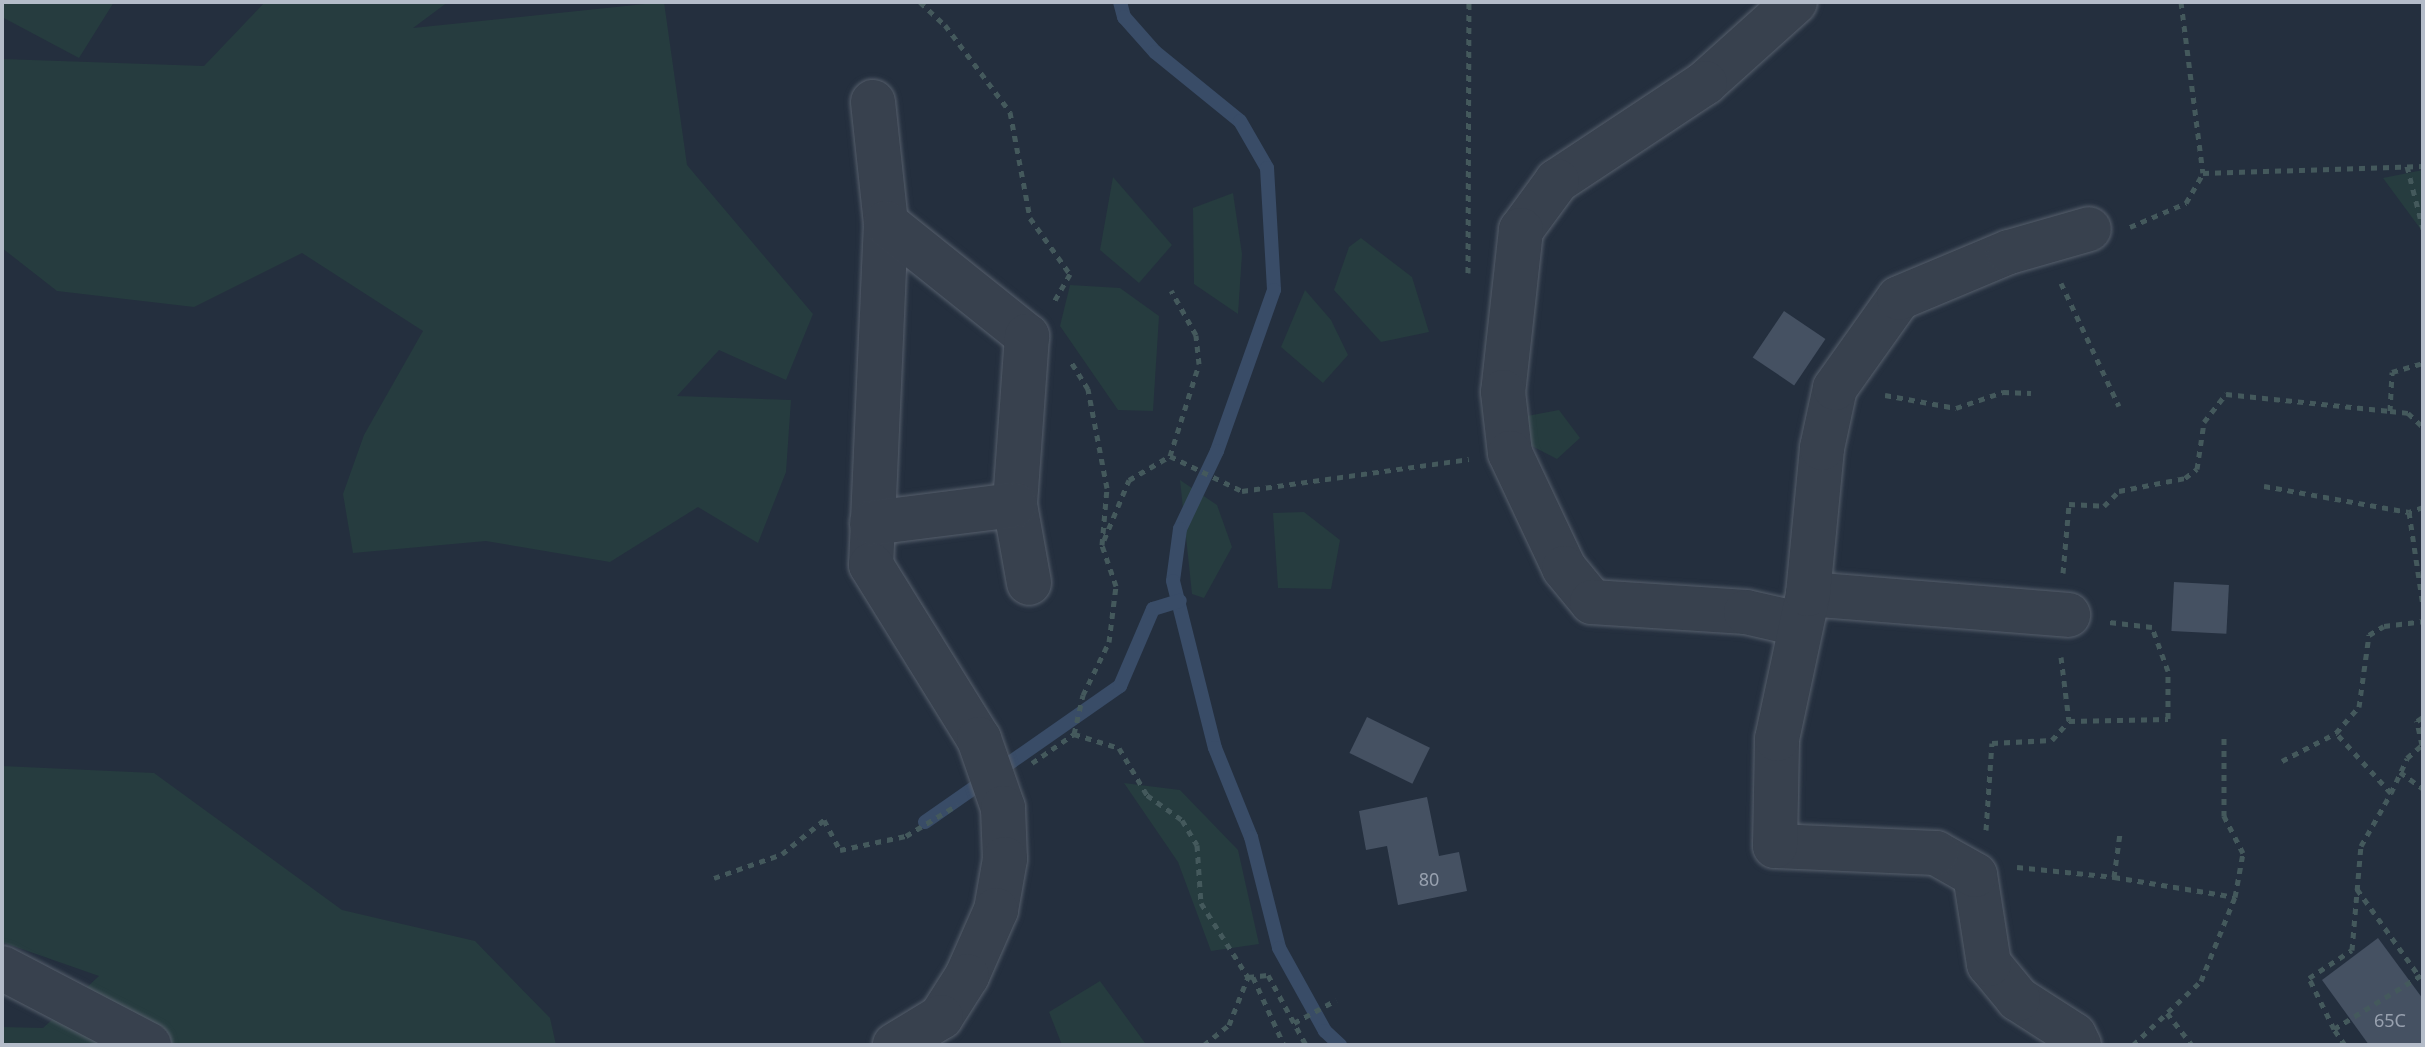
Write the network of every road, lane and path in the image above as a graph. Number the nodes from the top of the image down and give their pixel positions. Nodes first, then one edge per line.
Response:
1 (1469, 2) edge
2 (1795, 2) edge
3 (2181, 2) edge
4 (873, 102) dead end
5 (2407, 166) junction
6 (2423, 166) edge
7 (2203, 173) junction
8 (886, 223) junction
9 (2423, 229) edge
10 (2082, 230) joint
11 (2057, 276) dead end
12 (1468, 279) dead end
13 (1171, 290) dead end
14 (2423, 363) edge
15 (1837, 387) junction
16 (2031, 393) dead end
17 (2119, 406) dead end
18 (2390, 411) junction
19 (2423, 427) edge
20 (1510, 453) junction
21 (1174, 457) junction
22 (2264, 486) dead end
23 (1015, 505) junction
24 (2423, 507) edge
25 (2409, 512) junction
26 (872, 523) junction
27 (1102, 545) dead end
28 (1029, 583) dead end
29 (2421, 605) edge
30 (1804, 609) junction
31 (2063, 614) joint
32 (2423, 618) edge
33 (1083, 695) dead end
34 (2423, 717) edge
35 (2069, 721) dead end
36 (1076, 722) dead end
37 (2336, 733) junction
38 (1074, 734) dead end
39 (2224, 738) dead end
40 (2282, 761) dead end
41 (992, 771) junction
42 (2400, 772) junction
43 (2423, 789) edge
44 (2391, 793) junction
45 (2120, 833) dead end
46 (1986, 843) dead end
47 (2004, 865) dead end
48 (2114, 877) junction
49 (714, 878) dead end
50 (2357, 889) junction
51 (2235, 897) junction
52 (2, 968) edge
53 (2421, 975) edge
54 (1250, 977) junction
55 (1336, 1000) dead end
56 (2167, 1013) junction
57 (1294, 1023) junction
58 (2334, 1029) junction
59 (149, 1045) edge
60 (895, 1045) edge
61 (1204, 1045) edge
62 (1284, 1045) edge
63 (1306, 1045) edge
64 (2079, 1045) edge
65 (2133, 1045) edge
66 (2192, 1045) edge
67 (2345, 1045) edge

1 - 12 path
2 - 20 street
3 - 7 path
4 - 8 street
5 - 6 path
5 - 7 path
5 - 9 path
7 - 10 path
8 - 23 street
8 - 26 street
10 - 15 street
11 - 17 path
13 - 21 path
14 - 18 path
15 - 16 path
15 - 30 street
18 - 19 path
18 - 31 path
20 - 21 path
20 - 30 street
21 - 27 path
22 - 25 path
23 - 26 street
23 - 28 street
24 - 25 path
25 - 29 path
26 - 41 street
29 - 32 path
30 - 31 street
30 - 64 street
32 - 37 path
33 - 36 path
34 - 42 path
35 - 46 path
37 - 40 path
37 - 44 path
38 - 54 path
39 - 51 path
41 - 49 path
41 - 60 street
42 - 43 path
42 - 44 path
44 - 50 path
45 - 48 path
47 - 48 path
48 - 51 path
50 - 53 path
50 - 58 path
51 - 56 path
52 - 59 street
53 - 58 path
54 - 57 path
54 - 61 path
54 - 62 path
55 - 57 path
56 - 65 path
56 - 66 path
57 - 63 path
58 - 67 path

